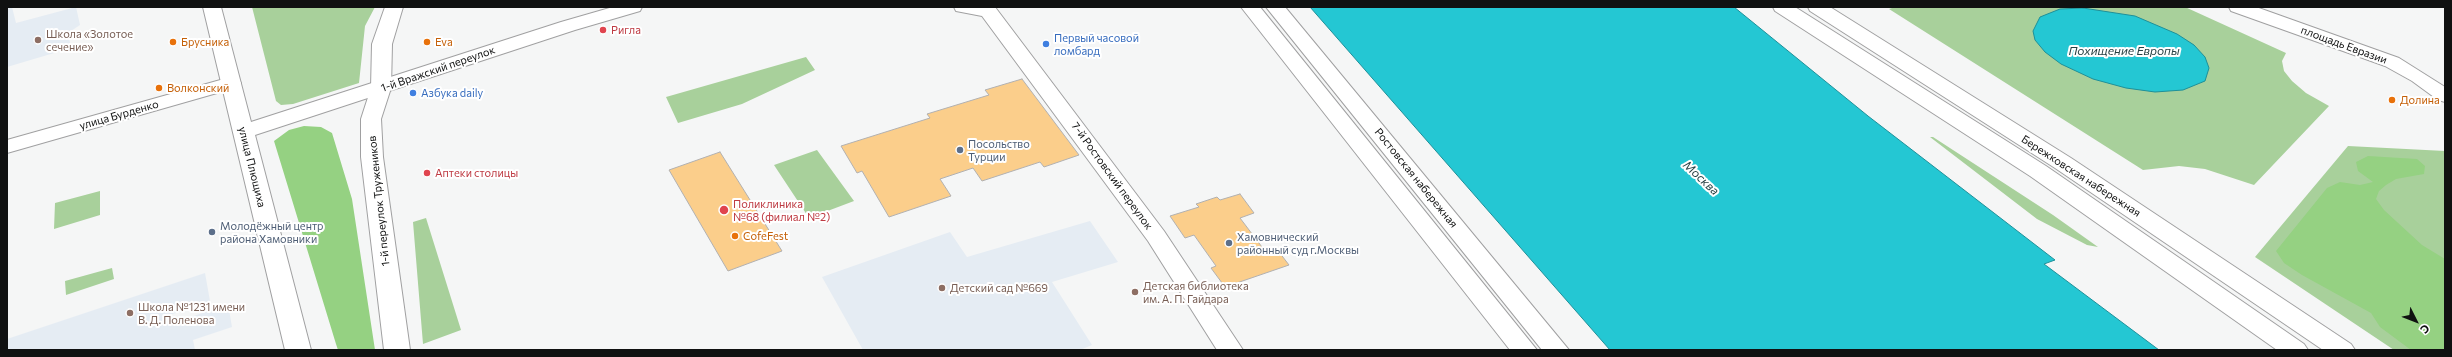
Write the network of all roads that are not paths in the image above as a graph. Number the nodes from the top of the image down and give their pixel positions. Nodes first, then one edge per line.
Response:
1 (212, 7) edge
2 (394, 7) edge
3 (633, 7) edge
4 (963, 7) edge
5 (1250, 7) edge
6 (1275, 7) edge
7 (1782, 7) edge
8 (1817, 7) edge
9 (2238, 7) edge
10 (986, 8) edge
11 (2285, 23) junction
12 (2445, 82) edge
13 (231, 83) junction
14 (381, 88) junction
15 (2445, 96) edge
16 (243, 132) junction
17 (7, 147) edge
18 (298, 350) edge
19 (397, 350) edge
20 (1230, 350) edge
21 (1524, 350) edge
22 (1556, 350) edge
23 (2295, 350) edge
24 (2342, 350) edge

1 - 13 street, улица Плющиха
2 - 14 street, 1-й переулок Тружеников
3 - 14 street, 1-й Вражский переулок
4 - 10 street
5 - 21 street, Ростовская набережная
6 - 22 street, Ростовская набережная
7 - 23 street, Бережковская набережная
8 - 24 street, Бережковская набережная
9 - 11 street, площадь Евразии
10 - 20 street, 7-й Ростовский переулок
11 - 12 street
11 - 15 street, площадь Евразии
13 - 16 street, улица Плющиха
13 - 17 street, улица Бурденко
14 - 16 street, 1-й Вражский переулок
14 - 19 street, 1-й переулок Тружеников
16 - 18 street, улица Плющиха

